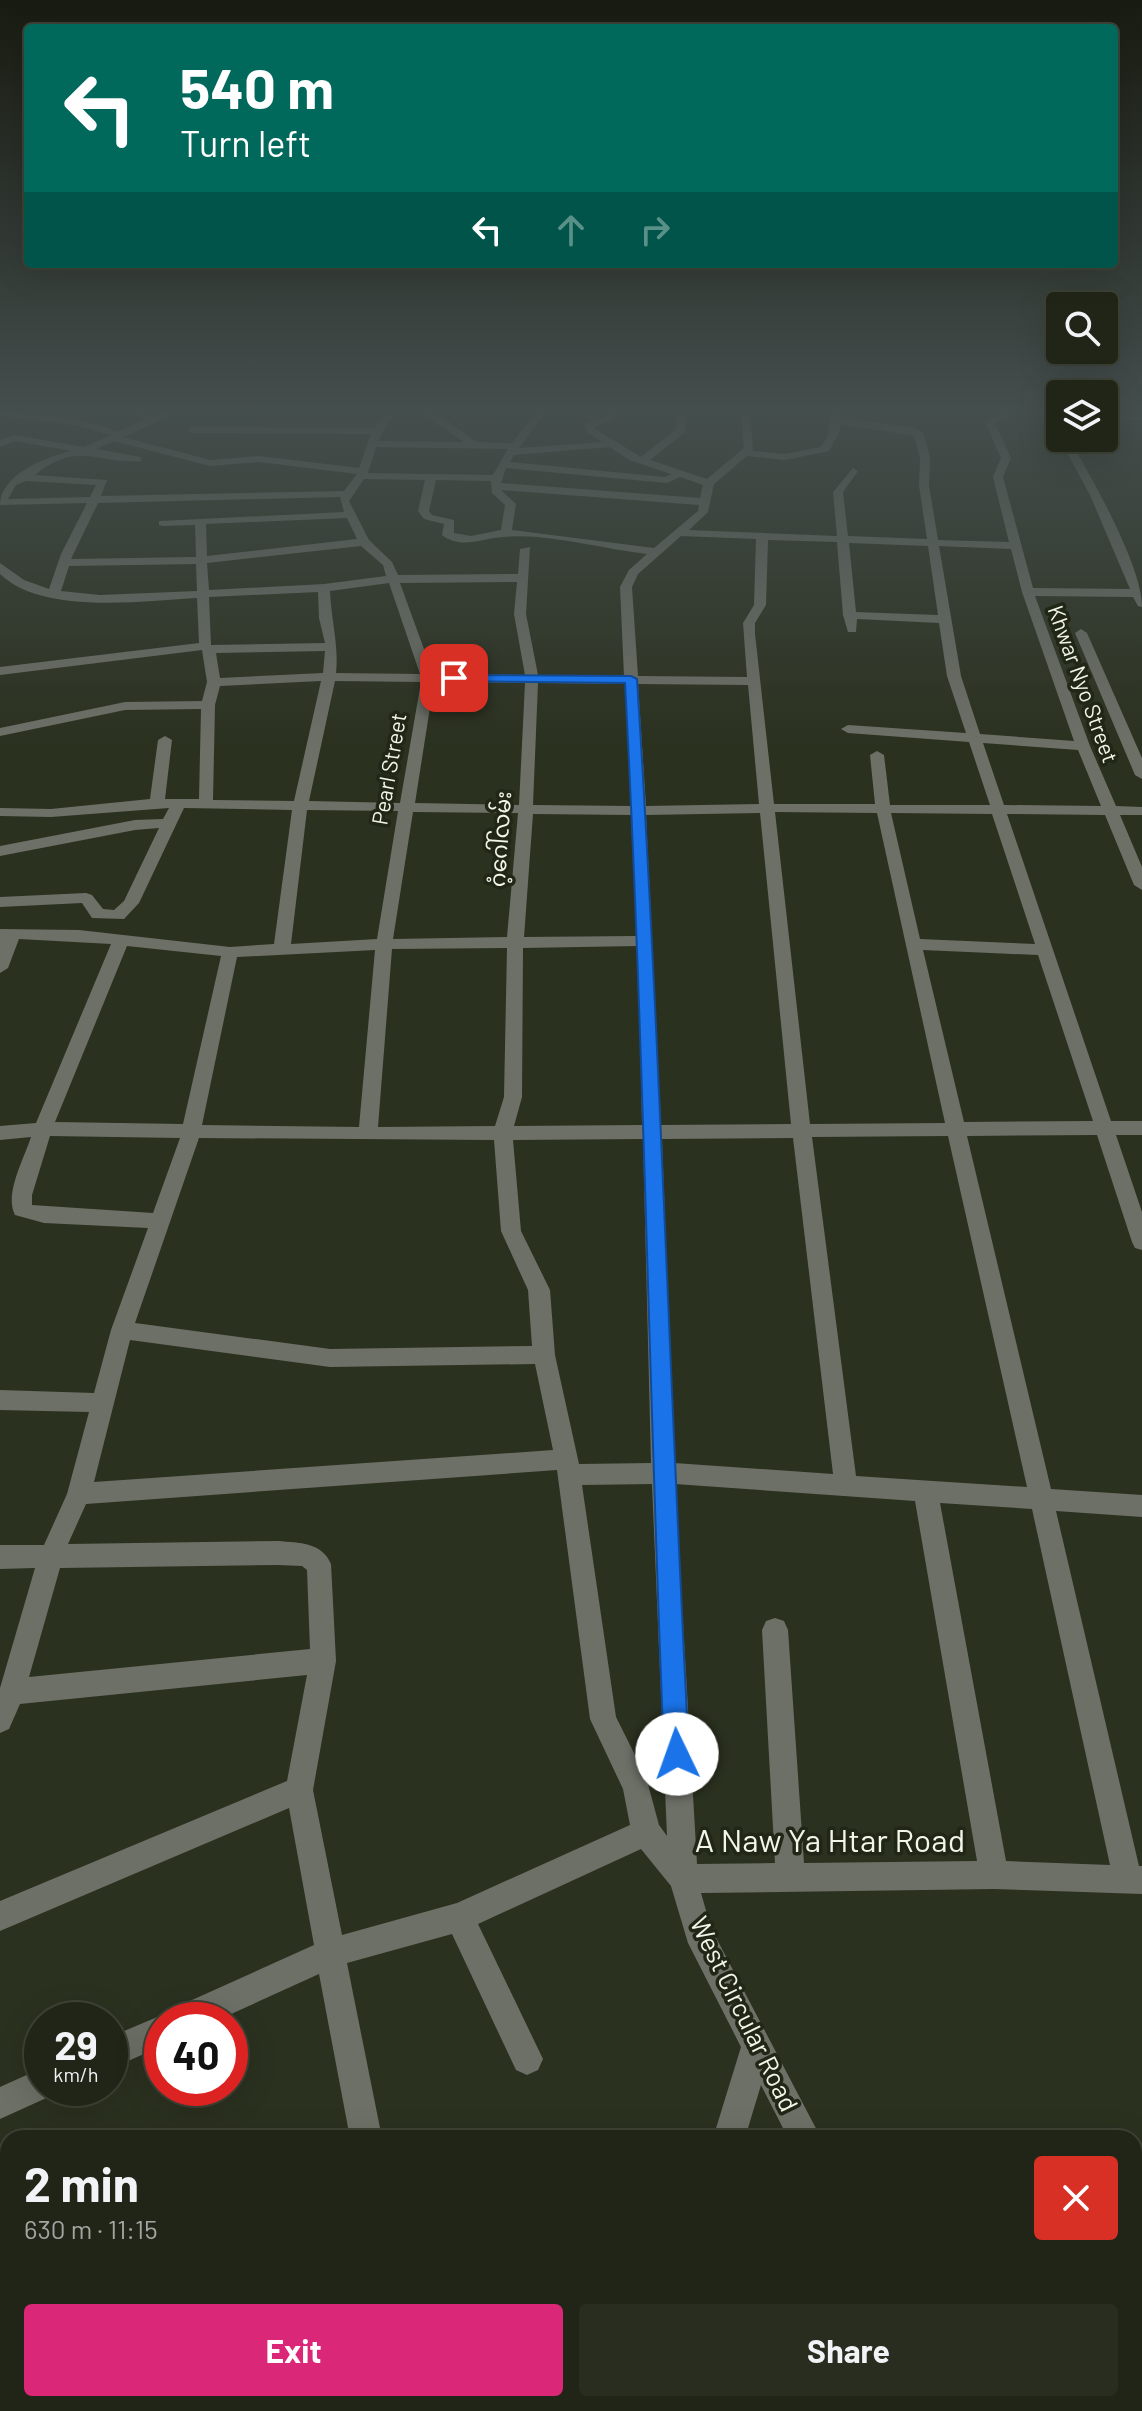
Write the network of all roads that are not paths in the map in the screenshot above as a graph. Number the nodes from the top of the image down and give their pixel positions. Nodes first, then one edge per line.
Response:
1 (86, 520) edge
2 (164, 520) edge
3 (253, 520) edge
4 (352, 520) edge
5 (439, 520) edge
6 (508, 520) edge
7 (695, 520) edge
8 (839, 520) edge
9 (929, 520) edge
10 (1010, 520) edge
11 (1106, 520) edge
12 (200, 522) junction
13 (506, 532) junction
14 (682, 533) junction
15 (762, 535) junction
16 (840, 538) junction
17 (932, 541) junction
18 (364, 542) junction
19 (1017, 546) junction
20 (526, 549) dead end
21 (657, 552) junction
22 (202, 560) junction
23 (65, 563) junction
24 (0, 567) edge
25 (112, 572) junction
26 (524, 578) junction
27 (394, 579) junction
28 (324, 588) junction
29 (1028, 592) junction
30 (54, 593) junction
31 (201, 595) junction
32 (1140, 596) edge
33 (100, 599) junction
34 (849, 615) junction
35 (943, 619) junction
36 (852, 629) dead end
37 (1081, 633) dead end
38 (207, 647) junction
39 (332, 647) junction
40 (0, 671) edge
41 (329, 677) junction
42 (428, 678) junction
43 (531, 678) junction
44 (631, 679) junction
45 (755, 681) junction
46 (214, 682) junction
47 (208, 705) junction
48 (848, 729) dead end
49 (0, 732) edge
50 (165, 740) dead end
51 (975, 740) junction
52 (1083, 746) junction
53 (877, 755) dead end
54 (1142, 775) edge
55 (157, 803) junction
56 (178, 804) junction
57 (206, 806) junction
58 (300, 807) junction
59 (404, 808) junction
60 (769, 808) junction
61 (999, 808) junction
62 (883, 809) junction
63 (523, 810) junction
64 (1109, 810) junction
65 (637, 811) junction
66 (1142, 811) edge
67 (0, 812) edge
68 (171, 823) junction
69 (0, 851) edge
70 (1142, 885) edge
71 (0, 902) edge
72 (6, 934) edge
73 (646, 941) junction
74 (120, 942) junction
75 (384, 944) junction
76 (515, 944) junction
77 (913, 944) junction
78 (282, 949) junction
79 (1046, 950) junction
80 (230, 952) junction
81 (0, 968) edge
82 (801, 1128) junction
83 (1105, 1128) junction
84 (1142, 1128) edge
85 (43, 1129) junction
86 (652, 1129) junction
87 (954, 1129) junction
88 (503, 1131) junction
89 (0, 1133) edge
90 (191, 1133) junction
91 (368, 1134) junction
92 (160, 1221) junction
93 (1142, 1242) edge
94 (122, 1330) junction
95 (544, 1355) junction
96 (0, 1400) edge
97 (102, 1403) junction
98 (567, 1467) junction
99 (663, 1473) junction
100 (846, 1486) junction
101 (79, 1494) junction
102 (926, 1494) junction
103 (1044, 1498) junction
104 (1142, 1506) edge
105 (0, 1557) edge
106 (50, 1558) junction
107 (775, 1630) dead end
108 (323, 1661) junction
109 (12, 1692) junction
110 (0, 1720) edge
111 (299, 1790) junction
112 (646, 1832) junction
113 (790, 1875) junction
114 (994, 1875) junction
115 (683, 1879) junction
116 (1135, 1880) edge
117 (0, 1916) edge
118 (459, 1917) junction
119 (331, 1953) junction
120 (223, 2002) edge
121 (757, 2044) junction
122 (527, 2059) dead end
123 (24, 2092) edge
124 (0, 2103) edge
125 (364, 2130) edge
126 (731, 2130) edge
127 (801, 2130) edge

1 - 23 street
2 - 12 street
3 - 12 street
4 - 18 street, Pearl Street
5 - 13 street
6 - 13 street
7 - 14 street, West Circular Road
8 - 16 street
9 - 17 street
10 - 19 street, Khwar Nyo Street
11 - 32 street
12 - 22 street
13 - 21 street
14 - 15 street
14 - 21 street, West Circular Road
15 - 16 street
15 - 45 street
16 - 17 street
16 - 34 street
17 - 19 street
17 - 35 street
18 - 22 street
18 - 27 street, Pearl Street
19 - 29 street, Khwar Nyo Street
20 - 26 street, ဂံ့ဂေါ်လမ်း
21 - 44 street, West Circular Road
22 - 25 street
22 - 31 street
23 - 25 street
23 - 30 street
24 - 30 street
25 - 33 street
26 - 27 street
26 - 43 street, ဂံ့ဂေါ်လမ်း
27 - 28 street
27 - 42 street, Pearl Street
28 - 31 street
28 - 39 street
29 - 32 street
29 - 52 street, Khwar Nyo Street
30 - 33 street
31 - 33 street
31 - 38 street
34 - 35 street
34 - 36 street
35 - 51 street
37 - 54 street
38 - 39 street
38 - 40 street
38 - 46 street
39 - 41 street
41 - 42 street
41 - 46 street
41 - 58 street
42 - 43 street
42 - 59 street, Pearl Street
43 - 44 street
43 - 63 street, ဂံ့ဂေါ်လမ်း
44 - 45 street
44 - 65 street, West Circular Road
45 - 60 street
46 - 47 street
47 - 49 street
47 - 57 street
48 - 51 street
50 - 55 street
51 - 52 street
51 - 61 street
52 - 64 street, Khwar Nyo Street
53 - 62 street
55 - 56 street
55 - 67 street
56 - 57 street
56 - 68 street
57 - 58 street
58 - 59 street
58 - 78 street
59 - 63 street
59 - 75 street, Pearl Street
60 - 62 street
60 - 65 street
60 - 82 street
61 - 62 street
61 - 64 street
61 - 79 street
62 - 77 street
63 - 65 street
63 - 76 street, ဂံ့ဂေါ်လမ်း
64 - 66 street
64 - 70 street, Khwar Nyo Street
65 - 73 street, West Circular Road
68 - 69 street
68 - 71 street
72 - 74 street
72 - 81 street
73 - 76 street
73 - 86 street, West Circular Road
74 - 80 street
74 - 85 street
75 - 76 street
75 - 78 street
75 - 91 street, Pearl Street
76 - 88 street, ဂံ့ဂေါ်လမ်း
77 - 79 street
77 - 87 street
78 - 80 street
79 - 83 street
80 - 90 street
82 - 86 street
82 - 87 street
82 - 100 street
83 - 84 street
83 - 87 street
83 - 93 street
85 - 89 street
85 - 90 street
85 - 92 street
86 - 88 street
86 - 99 street, West Circular Road
87 - 103 street
88 - 91 street
88 - 95 street, ဂံ့ဂေါ်လမ်း
90 - 91 street
90 - 92 street
92 - 94 street
94 - 95 street
94 - 97 street
95 - 98 street, A Naw Ya Htar Road
96 - 97 street
97 - 101 street
98 - 99 street
98 - 101 street
98 - 112 street, A Naw Ya Htar Road
99 - 100 street
99 - 115 street, West Circular Road
100 - 102 street
101 - 106 street
102 - 103 street
102 - 114 street
103 - 104 street
103 - 116 street
105 - 106 street
106 - 108 street
106 - 109 street
107 - 113 street
108 - 109 street
108 - 111 street
109 - 110 street
111 - 117 street
111 - 119 street
112 - 115 street, A Naw Ya Htar Road
112 - 118 street
113 - 114 street, A Naw Ya Htar Road
113 - 115 street, A Naw Ya Htar Road
114 - 116 street, A Naw Ya Htar Road
115 - 121 street, West Circular Road
118 - 119 street
118 - 122 street
119 - 120 street
119 - 125 street
121 - 126 street
121 - 127 street, West Circular Road
123 - 124 street

